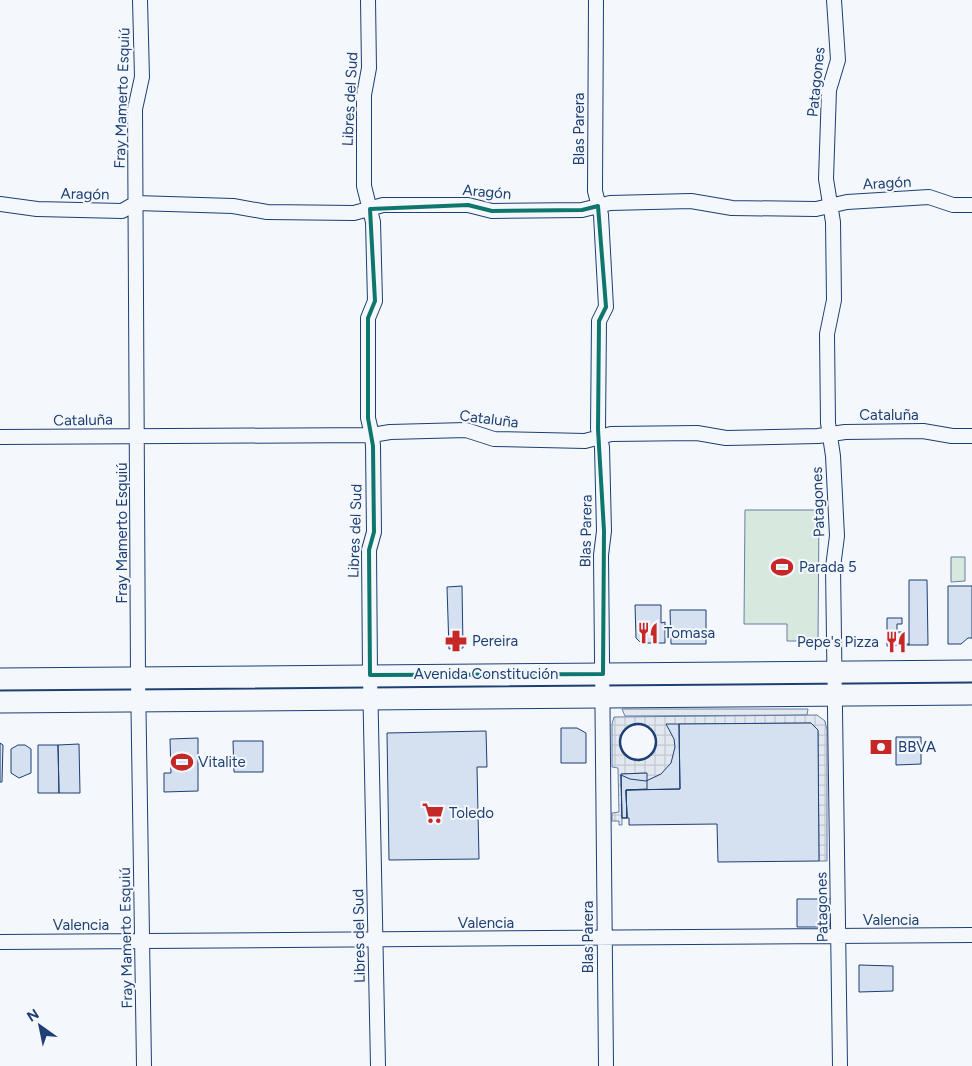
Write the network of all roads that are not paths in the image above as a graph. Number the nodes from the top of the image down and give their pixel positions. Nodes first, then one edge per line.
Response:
1 (140, 0) edge
2 (368, 0) edge
3 (596, 0) edge
4 (834, 0) edge
5 (136, 203) junction
6 (0, 204) edge
7 (972, 205) edge
8 (598, 206) junction
9 (830, 206) junction
10 (370, 209) junction
11 (830, 434) junction
12 (138, 435) junction
13 (372, 435) junction
14 (972, 436) edge
15 (0, 437) edge
16 (600, 437) junction
17 (972, 671) edge
18 (835, 672) junction
19 (603, 674) junction
20 (370, 675) junction
21 (138, 677) junction
22 (0, 678) edge
23 (972, 694) edge
24 (836, 695) junction
25 (604, 697) junction
26 (370, 699) junction
27 (139, 701) junction
28 (0, 702) edge
29 (972, 935) edge
30 (839, 936) junction
31 (604, 938) junction
32 (376, 940) junction
33 (143, 941) junction
34 (0, 942) edge
35 (144, 1066) edge
36 (378, 1066) edge
37 (606, 1066) edge
38 (840, 1066) edge

1 - 5 street, Fray Mamerto Esquiú
2 - 10 street, Libres del Sud
3 - 8 street, Blas Parera
4 - 9 street, Patagones
5 - 6 street, Aragón
5 - 10 street, Aragón
5 - 12 street, Fray Mamerto Esquiú
7 - 9 street, Aragón
8 - 9 street, Aragón
8 - 10 street, Aragón
8 - 16 street, Blas Parera
9 - 11 street, Patagones
10 - 13 street, Libres del Sud
11 - 14 street, Cataluña
11 - 16 street, Cataluña
11 - 18 street, Patagones
12 - 13 street, Cataluña
12 - 15 street, Cataluña
12 - 21 street, Fray Mamerto Esquiú
13 - 16 street, Cataluña
13 - 20 street, Libres del Sud
16 - 19 street, Blas Parera
17 - 18 main road, Avenida Constitución
18 - 19 main road, Avenida Constitución
18 - 24 street, Patagones
19 - 20 main road, Avenida Constitución
19 - 25 street, Blas Parera
20 - 21 main road, Avenida Constitución
20 - 26 street, Libres del Sud
21 - 22 main road, Avenida Constitución
21 - 27 street, Fray Mamerto Esquiú
23 - 24 main road, Avenida Constitución
24 - 25 main road, Avenida Constitución
24 - 30 street, Patagones
25 - 26 main road, Avenida Constitución
25 - 31 street, Blas Parera
26 - 27 main road, Avenida Constitución
26 - 32 street, Libres del Sud
27 - 28 main road, Avenida Constitución
27 - 33 street, Fray Mamerto Esquiú
29 - 30 street, Valencia
30 - 31 street, Valencia
30 - 38 street, Patagones
31 - 32 street, Valencia
31 - 37 street, Blas Parera
32 - 33 street, Valencia
32 - 36 street, Libres del Sud
33 - 34 street, Valencia
33 - 35 street, Fray Mamerto Esquiú

